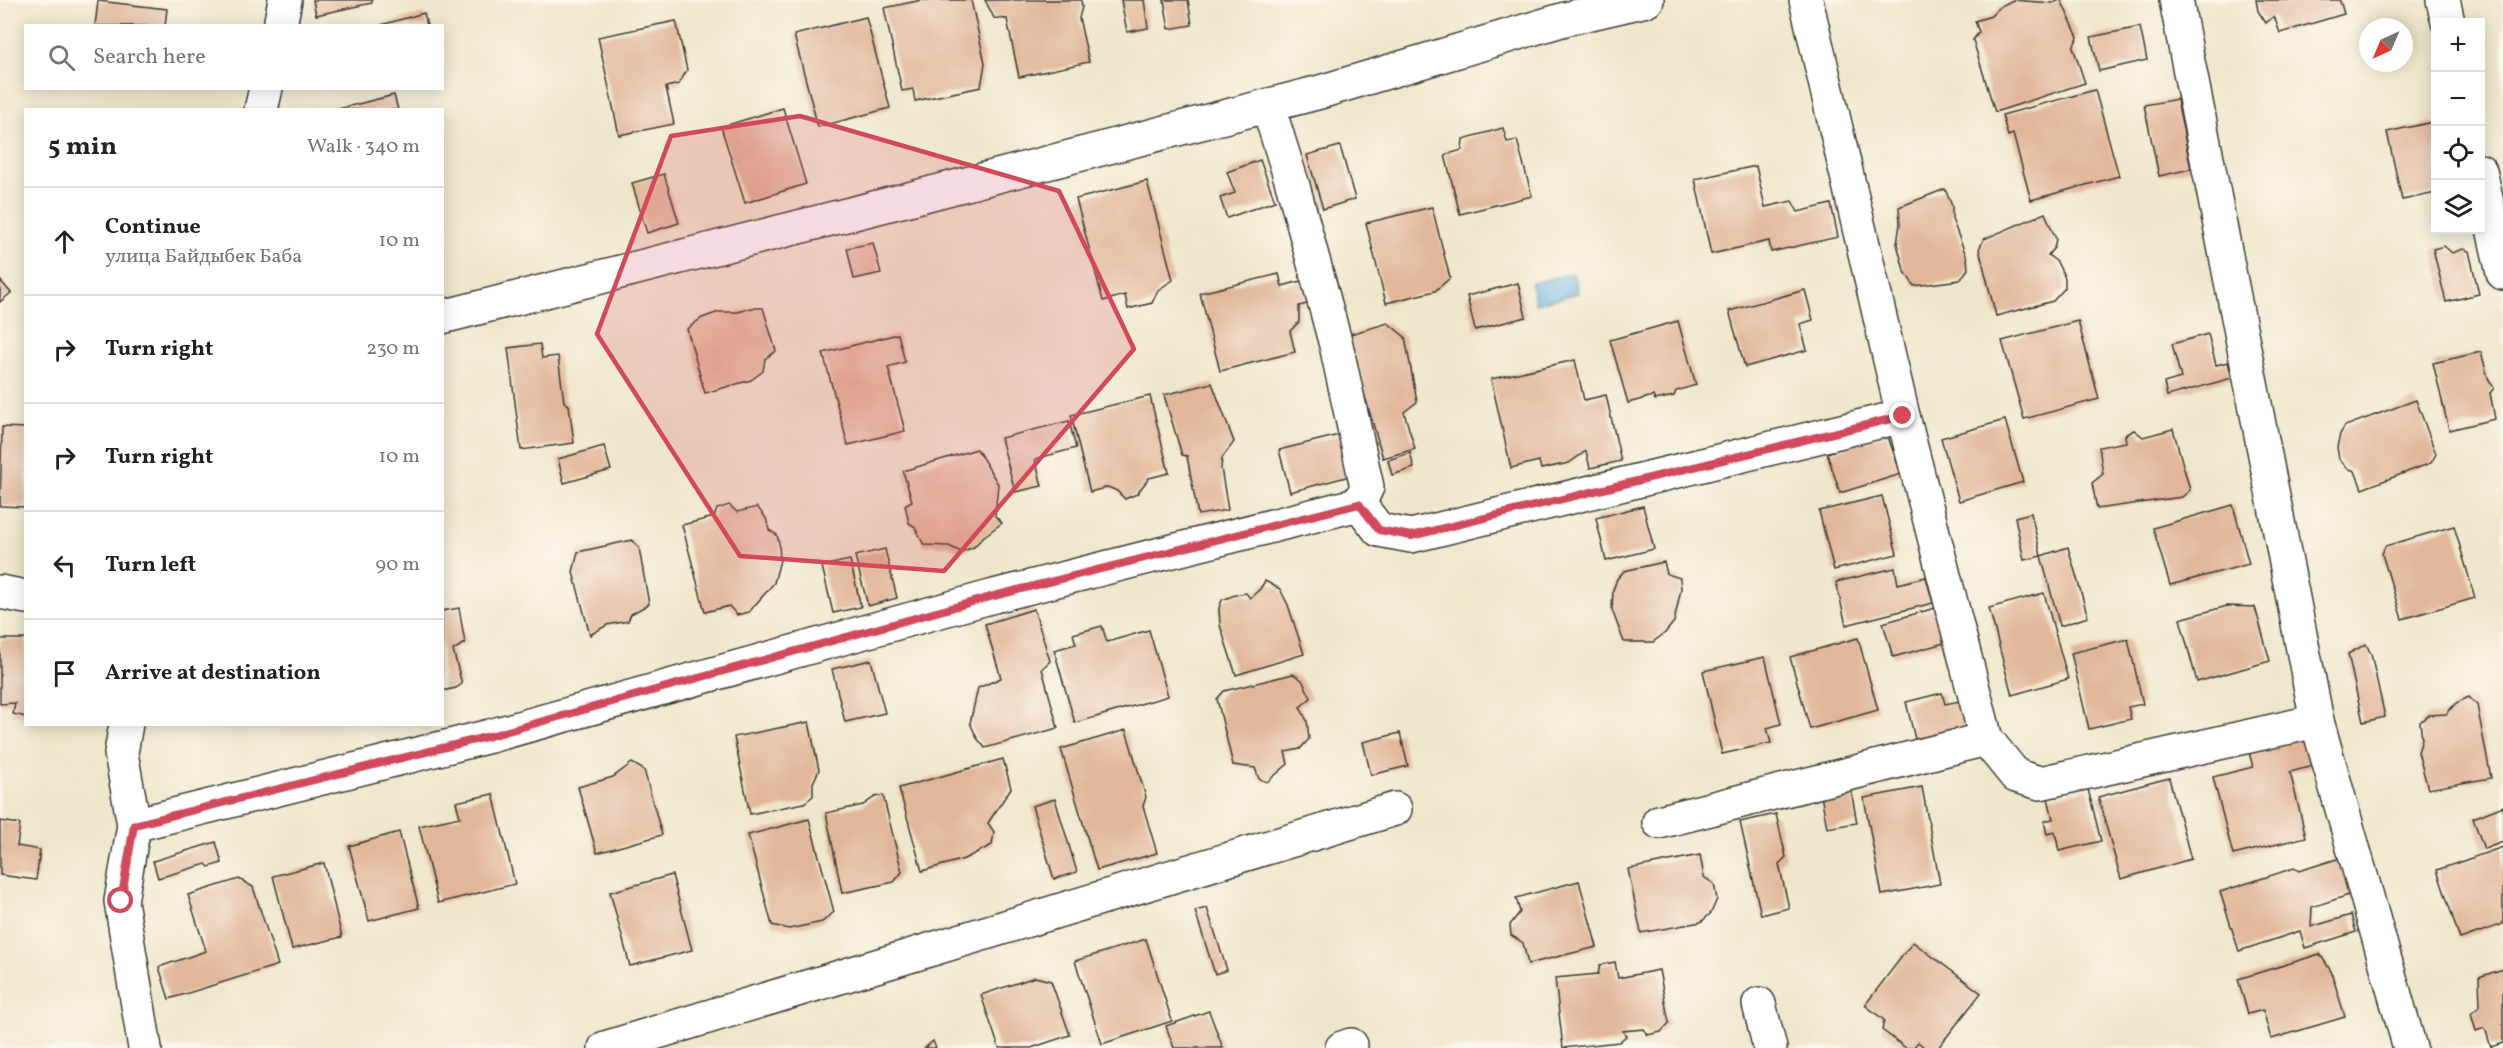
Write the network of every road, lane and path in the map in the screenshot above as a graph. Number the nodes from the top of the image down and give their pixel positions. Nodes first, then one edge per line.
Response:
1 (285, 0) edge
2 (1647, 0) edge
3 (1806, 0) edge
4 (2176, 0) edge
5 (2443, 0) edge
6 (2447, 18) edge
7 (279, 24) edge
8 (266, 90) edge
9 (1268, 106) junction
10 (261, 108) edge
11 (2483, 180) edge
12 (2503, 273) edge
13 (444, 316) edge
14 (1903, 416) junction
15 (1359, 504) junction
16 (0, 592) edge
17 (24, 597) edge
18 (2317, 721) junction
19 (126, 726) edge
20 (1986, 738) junction
21 (1395, 808) dead end
22 (1659, 822) dead end
23 (134, 825) junction
24 (1759, 1004) dead end
25 (145, 1048) edge
26 (605, 1048) edge
27 (1770, 1048) edge
28 (2410, 1048) edge

1 - 7 street
2 - 9 street
3 - 14 street
4 - 18 street
5 - 6 street
8 - 10 street
9 - 13 street
9 - 15 street
11 - 12 street
14 - 15 street
14 - 20 street
15 - 23 street
16 - 17 street
18 - 20 street
18 - 28 street
19 - 23 street
20 - 22 street
21 - 26 street
23 - 25 street
24 - 27 street

